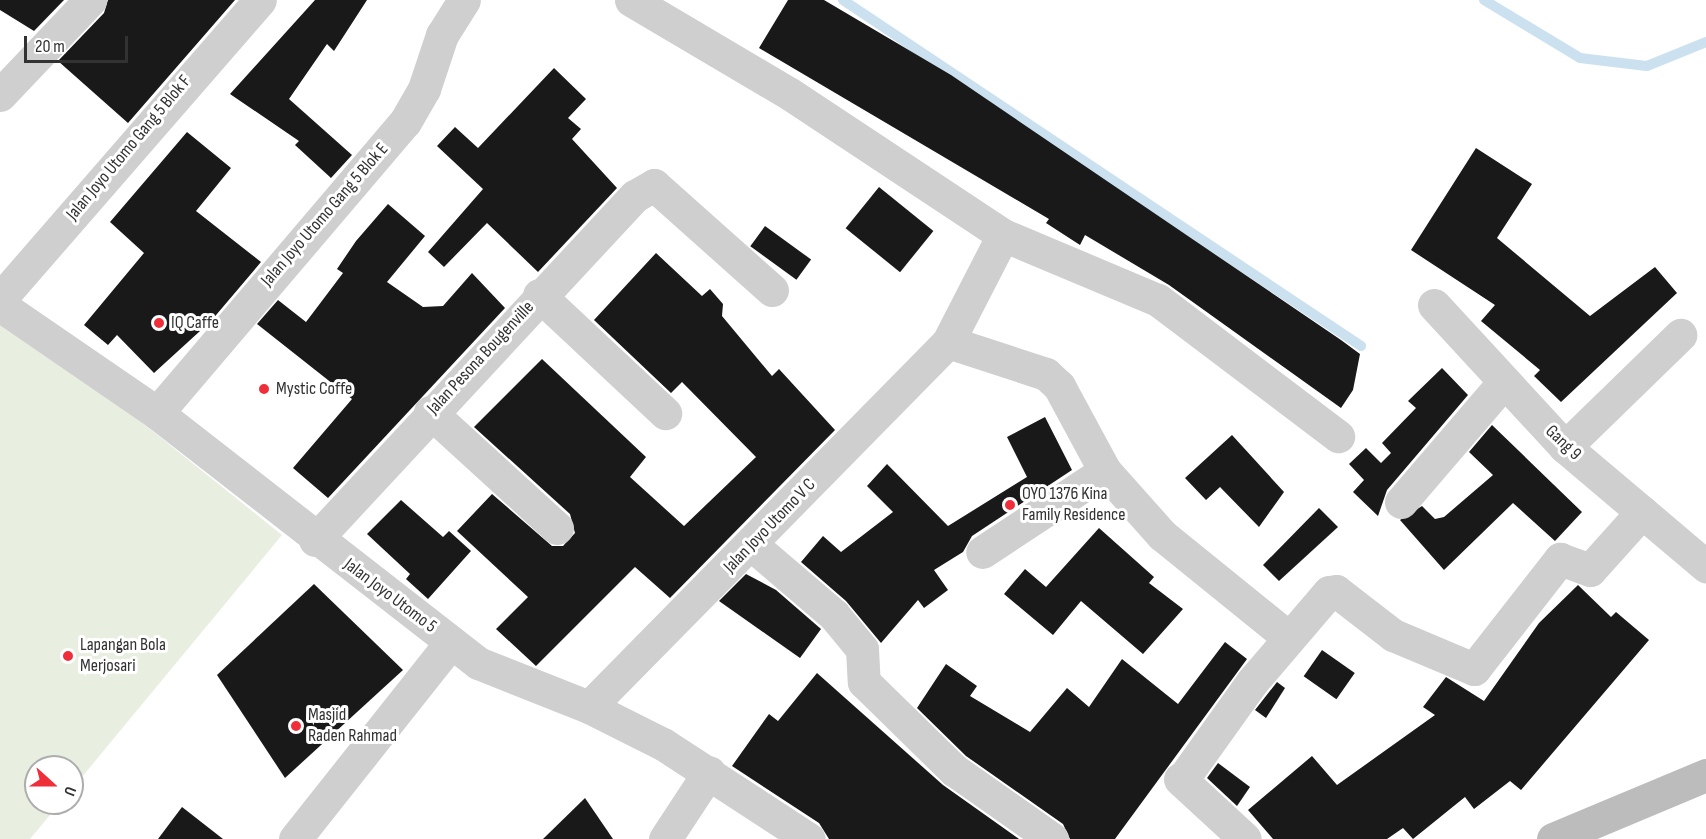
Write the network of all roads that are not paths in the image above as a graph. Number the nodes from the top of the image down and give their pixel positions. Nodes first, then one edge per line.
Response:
1 (90, 0) edge
2 (260, 0) edge
3 (464, 0) edge
4 (631, 0) edge
5 (0, 95) edge
6 (1002, 235) junction
7 (772, 290) dead end
8 (539, 295) junction
9 (0, 299) edge
10 (0, 305) edge
11 (1434, 305) dead end
12 (1680, 334) dead end
13 (948, 342) junction
14 (1504, 382) junction
15 (430, 412) junction
16 (157, 413) junction
17 (665, 413) dead end
18 (1338, 436) dead end
19 (1565, 447) junction
20 (1105, 471) junction
21 (1401, 502) dead end
22 (1642, 512) junction
23 (557, 528) dead end
24 (315, 540) junction
25 (752, 545) junction
26 (982, 552) dead end
27 (1706, 566) edge
28 (1278, 629) dead end
29 (451, 642) junction
30 (589, 707) junction
31 (709, 772) junction
32 (1706, 775) edge
33 (295, 839) edge
34 (665, 839) edge
35 (809, 839) edge
36 (1052, 839) edge
37 (1245, 839) edge
38 (1553, 839) edge

1 - 5 street
2 - 9 street, Jalan Joyo Utomo Gang 5 Blok F
3 - 16 street, Jalan Joyo Utomo Gang 5 Blok E
4 - 6 street
6 - 13 street, Jalan Joyo Utomo V C
6 - 18 street
7 - 8 street, Jalan Pesona Bougenville
8 - 15 street, Jalan Pesona Bougenville
8 - 17 street
10 - 16 street, Jalan Joyo Utomo 5
11 - 14 street, Gang 9
12 - 19 street
13 - 20 street
13 - 25 street, Jalan Joyo Utomo V C
14 - 19 street, Gang 9
14 - 21 street
15 - 23 street
15 - 24 street, Jalan Pesona Bougenville
16 - 24 street, Jalan Joyo Utomo 5
19 - 22 street, Gang 9
20 - 26 street
20 - 28 street
22 - 27 street, Gang 9
22 - 37 street
24 - 29 street, Jalan Joyo Utomo 5
25 - 30 street, Jalan Joyo Utomo V C
25 - 36 street
29 - 30 street, Jalan Joyo Utomo 5
29 - 33 street
30 - 31 street, Jalan Joyo Utomo 5
31 - 34 street
31 - 35 street, Jalan Joyo Utomo 5
32 - 38 main road

